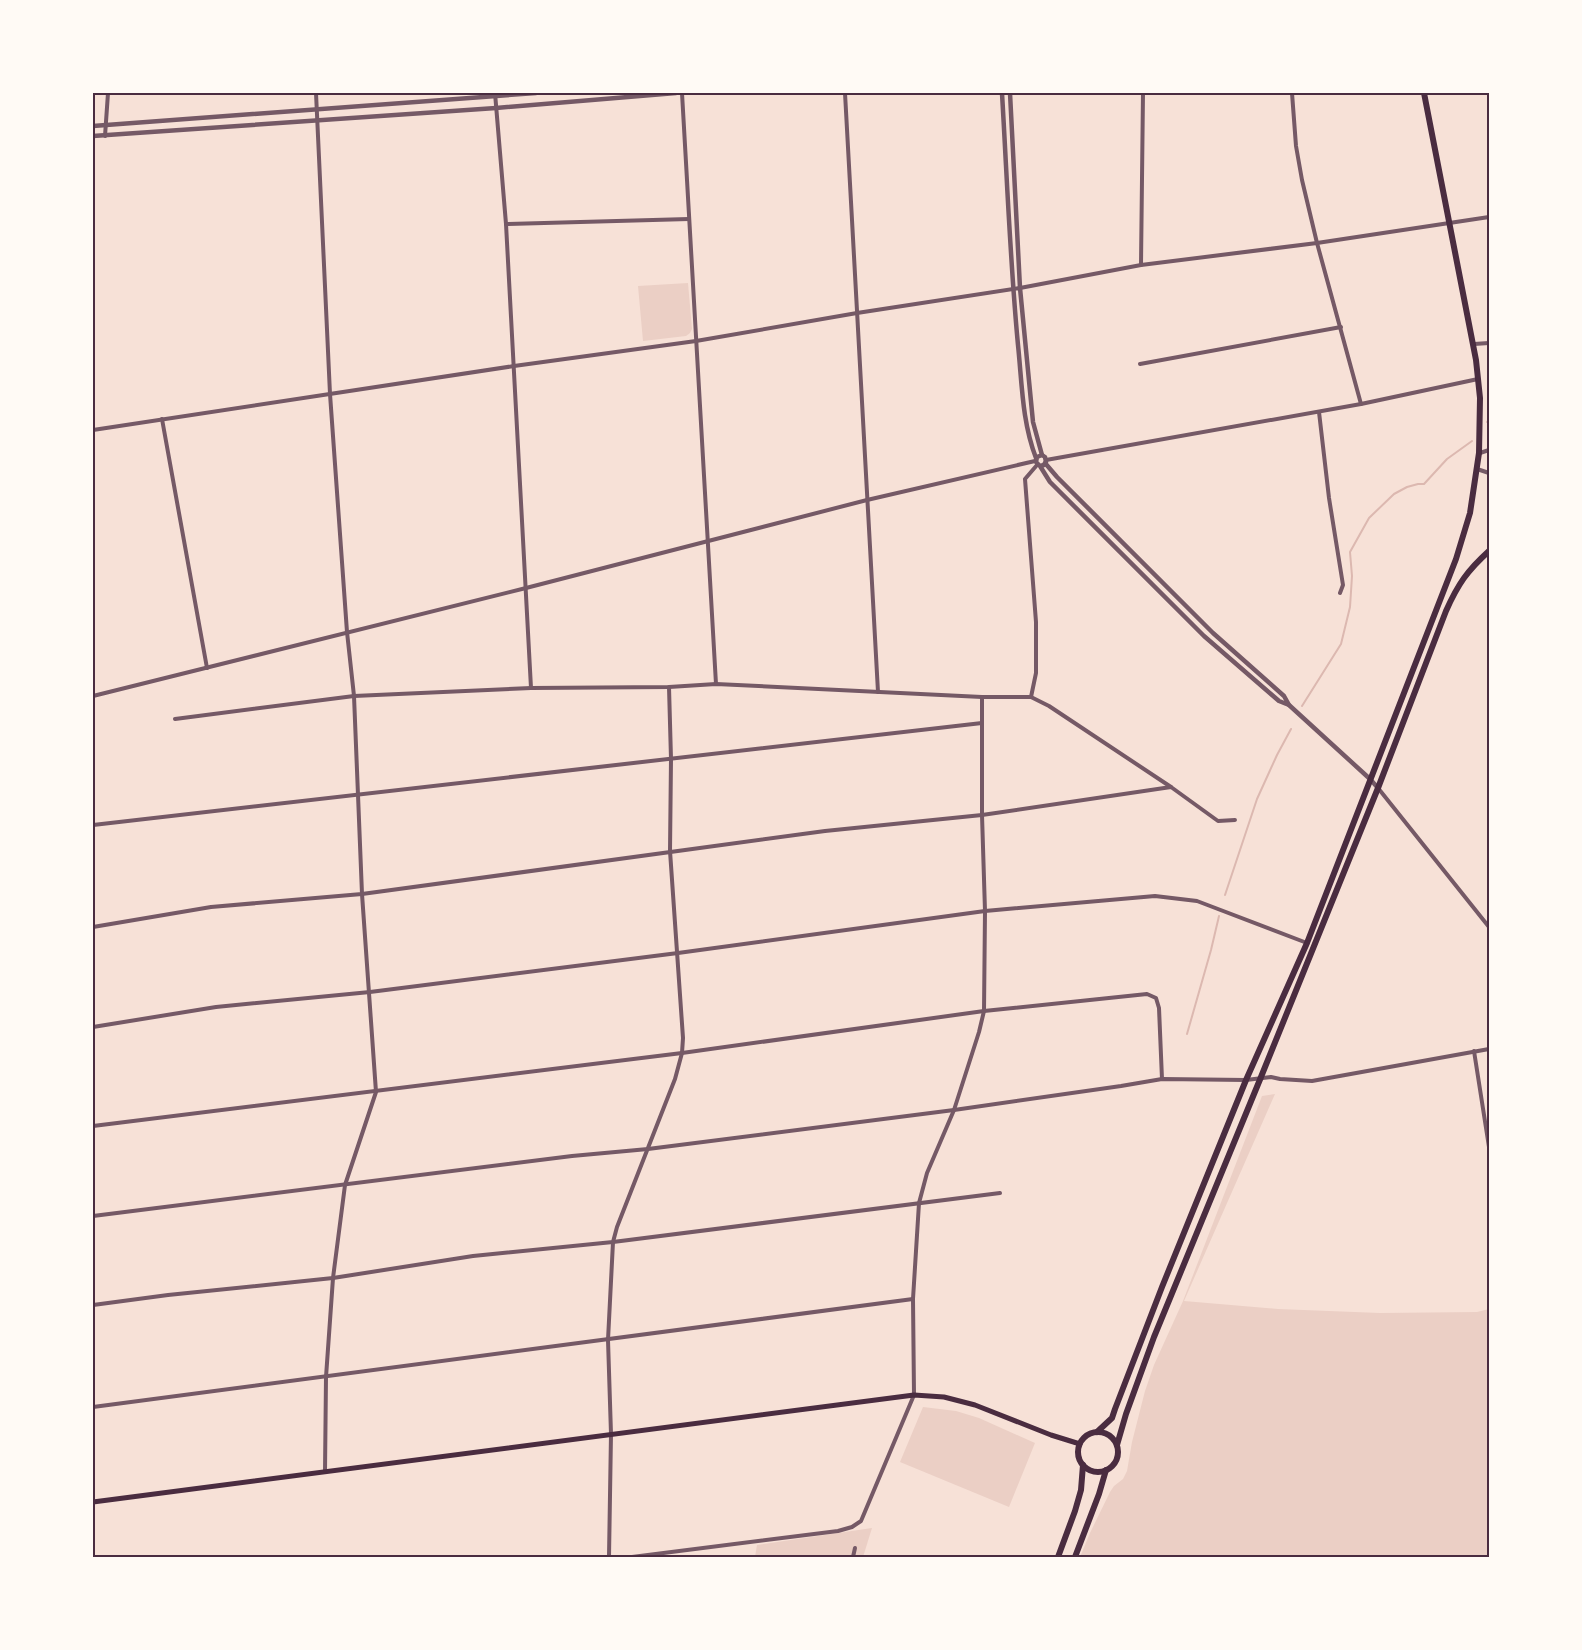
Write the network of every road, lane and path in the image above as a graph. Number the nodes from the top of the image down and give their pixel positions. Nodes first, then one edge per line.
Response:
1 (108, 93) edge
2 (316, 93) edge
3 (536, 93) edge
4 (676, 93) edge
5 (681, 93) edge
6 (845, 93) edge
7 (1002, 93) edge
8 (1010, 93) edge
9 (1143, 93) edge
10 (1292, 93) edge
11 (1424, 93) edge
12 (495, 95) edge
13 (496, 108) junction
14 (318, 110) junction
15 (318, 121) junction
16 (93, 126) edge
17 (106, 126) junction
18 (93, 136) edge
19 (105, 136) junction
20 (1489, 217) edge
21 (689, 219) junction
22 (1448, 223) junction
23 (506, 224) junction
24 (1317, 243) junction
25 (1141, 265) junction
26 (1020, 288) junction
27 (1012, 290) junction
28 (857, 313) junction
29 (1341, 327) junction
30 (696, 341) junction
31 (1489, 343) edge
32 (1474, 344) junction
33 (1140, 364) dead end
34 (514, 366) junction
35 (1478, 379) junction
36 (330, 394) junction
37 (1361, 404) junction
38 (1319, 412) junction
39 (162, 419) junction
40 (93, 430) edge
41 (1489, 450) edge
42 (1479, 453) junction
43 (1040, 461) junction
44 (1477, 469) junction
45 (1489, 473) edge
46 (867, 500) junction
47 (708, 541) junction
48 (1489, 551) edge
49 (526, 588) junction
50 (1340, 593) dead end
51 (347, 632) junction
52 (207, 668) junction
53 (716, 684) junction
54 (669, 687) junction
55 (531, 688) junction
56 (878, 692) junction
57 (93, 696) edge
58 (354, 696) junction
59 (982, 697) junction
60 (1031, 697) junction
61 (1289, 705) junction
62 (175, 719) dead end
63 (982, 723) junction
64 (671, 759) junction
65 (1370, 779) junction
66 (1171, 787) junction
67 (1378, 788) junction
68 (359, 794) junction
69 (981, 815) junction
70 (1235, 820) dead end
71 (93, 825) edge
72 (670, 851) junction
73 (362, 894) junction
74 (985, 911) junction
75 (93, 927) edge
76 (1489, 927) edge
77 (1307, 943) junction
78 (678, 953) junction
79 (370, 992) junction
80 (984, 1011) junction
81 (93, 1027) edge
82 (1489, 1049) edge
83 (1474, 1051) junction
84 (682, 1053) junction
85 (1261, 1077) junction
86 (1162, 1078) junction
87 (1246, 1080) junction
88 (376, 1092) junction
89 (954, 1110) junction
90 (93, 1126) edge
91 (1489, 1147) edge
92 (648, 1149) junction
93 (345, 1185) junction
94 (1000, 1193) dead end
95 (919, 1203) junction
96 (93, 1216) edge
97 (613, 1242) junction
98 (333, 1278) junction
99 (913, 1299) junction
100 (93, 1305) edge
101 (608, 1340) junction
102 (326, 1377) junction
103 (914, 1395) junction
104 (93, 1407) edge
105 (1097, 1432) junction
106 (611, 1434) junction
107 (1080, 1444) junction
108 (1117, 1445) junction
109 (1083, 1465) junction
110 (1106, 1470) junction
111 (325, 1472) junction
112 (93, 1502) edge
113 (855, 1548) dead end
114 (609, 1557) edge
115 (632, 1557) edge
116 (853, 1557) edge
117 (1058, 1557) edge
118 (1075, 1557) edge

1 - 17 street
2 - 14 street
3 - 12 street
4 - 13 street
5 - 21 street
6 - 28 street
7 - 27 street
8 - 26 street
9 - 25 street
10 - 24 street
11 - 22 main road
12 - 13 street
12 - 14 street
13 - 15 street
13 - 23 street
14 - 15 street
14 - 17 street
15 - 19 street
15 - 36 street
16 - 17 street
17 - 19 street
18 - 19 street
20 - 22 street
21 - 23 street
21 - 30 street
22 - 24 street
22 - 32 main road
23 - 34 street
24 - 25 street
24 - 29 street
25 - 26 street
26 - 27 street
26 - 43 street
27 - 28 street
27 - 43 street
28 - 30 street
28 - 46 street
29 - 33 street
29 - 37 street
30 - 34 street
30 - 47 street
31 - 32 street
32 - 35 main road
34 - 36 street
34 - 49 street
35 - 37 street
35 - 42 main road
36 - 39 street
36 - 51 street
37 - 38 street
38 - 43 street
38 - 50 street
39 - 40 street
39 - 52 street
41 - 42 street
42 - 44 main road
43 - 46 street
43 - 60 street
43 - 61 street
43 - 61 street
44 - 45 street
44 - 65 main road
46 - 47 street
46 - 56 street
47 - 49 street
47 - 53 street
48 - 67 main road
49 - 51 street
49 - 55 street
51 - 52 street
51 - 58 street
52 - 57 street
53 - 54 street
53 - 56 street
54 - 55 street
54 - 64 street
55 - 58 street
56 - 59 street
58 - 62 street
58 - 68 street
59 - 60 street
59 - 63 street
60 - 66 street
61 - 65 street
63 - 64 street
63 - 69 street
64 - 68 street
64 - 72 street
65 - 67 street
65 - 77 main road
66 - 69 street
66 - 70 street
67 - 76 street
67 - 85 main road
68 - 71 street
68 - 73 street
69 - 72 street
69 - 74 street
72 - 73 street
72 - 78 street
73 - 75 street
73 - 79 street
74 - 77 street
74 - 78 street
74 - 80 street
77 - 87 main road
78 - 79 street
78 - 84 street
79 - 81 street
79 - 88 street
80 - 84 street
80 - 86 street
80 - 89 street
82 - 83 street
83 - 85 street
83 - 91 street
84 - 88 street
84 - 92 street
85 - 87 street
85 - 108 main road
86 - 87 street
86 - 89 street
87 - 105 main road
88 - 90 street
88 - 93 street
89 - 92 street
89 - 95 street
92 - 93 street
92 - 97 street
93 - 96 street
93 - 98 street
94 - 95 street
95 - 97 street
95 - 99 street
97 - 98 street
97 - 101 street
98 - 100 street
98 - 102 street
99 - 101 street
99 - 103 street
101 - 102 street
101 - 106 street
102 - 104 street
102 - 111 street
103 - 106 main road
103 - 107 main road
103 - 115 street
105 - 107 main road
105 - 108 main road
106 - 111 main road
106 - 114 street
107 - 109 main road
108 - 110 main road
109 - 110 main road
109 - 117 main road
110 - 118 main road
111 - 112 main road
113 - 116 street

